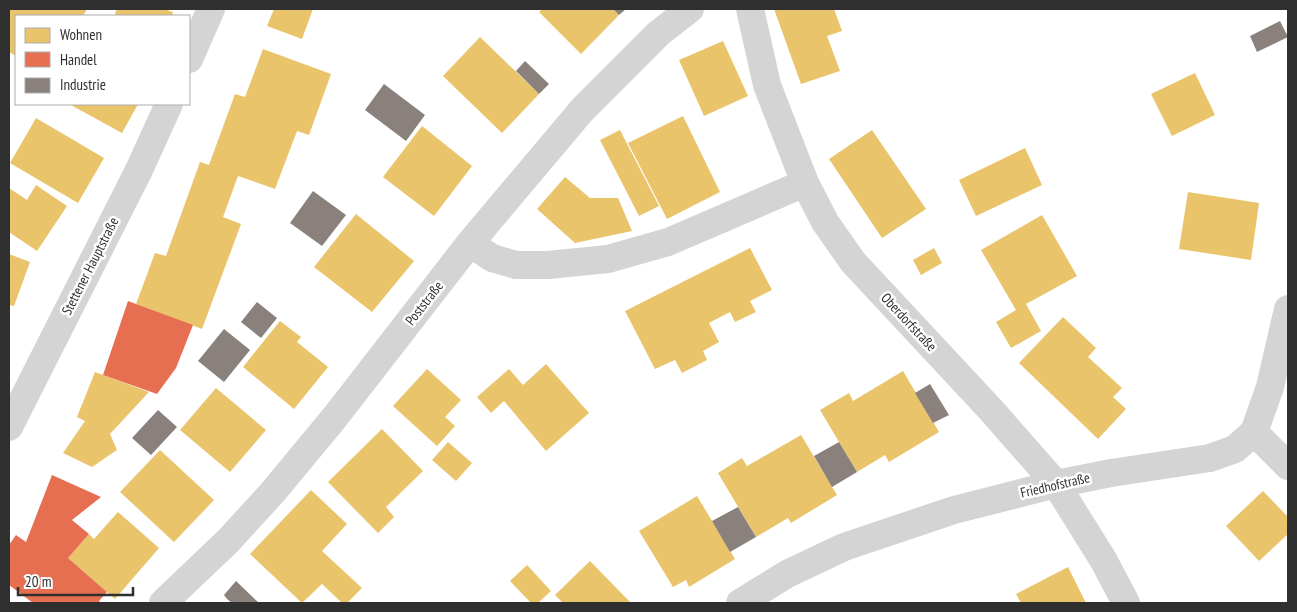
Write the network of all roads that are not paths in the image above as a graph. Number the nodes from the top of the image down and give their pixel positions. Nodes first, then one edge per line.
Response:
1 (211, 9) edge
2 (690, 9) edge
3 (750, 9) edge
4 (190, 57) edge
5 (168, 105) edge
6 (805, 183) junction
7 (470, 243) junction
8 (1288, 308) edge
9 (9, 427) edge
10 (1254, 432) junction
11 (1288, 466) edge
12 (1056, 484) junction
13 (164, 603) edge
14 (740, 603) edge
15 (1126, 603) edge

1 - 4 street
2 - 7 street, Poststraße
3 - 6 street, Oberdorfstraße
5 - 9 street, Stettener Hauptstraße
6 - 7 street
6 - 12 street, Oberdorfstraße
7 - 13 street, Poststraße
8 - 10 street, Friedhofstraße
10 - 11 street
10 - 12 street, Friedhofstraße
12 - 14 street, Friedhofstraße
12 - 15 street, Oberdorfstraße

